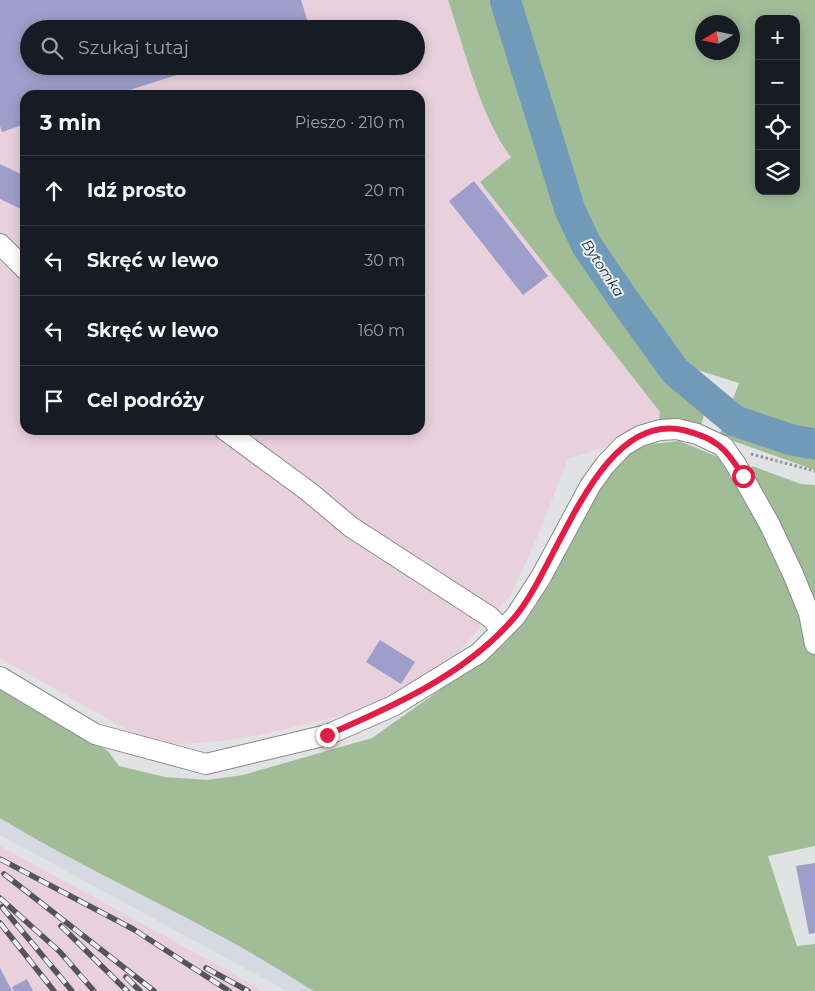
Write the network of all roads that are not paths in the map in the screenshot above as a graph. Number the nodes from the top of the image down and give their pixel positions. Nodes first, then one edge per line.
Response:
1 (0, 244) edge
2 (20, 264) edge
3 (232, 435) edge
4 (502, 630) junction
5 (815, 644) edge
6 (0, 677) edge

1 - 2 lane
3 - 4 lane
4 - 5 lane
4 - 6 lane

